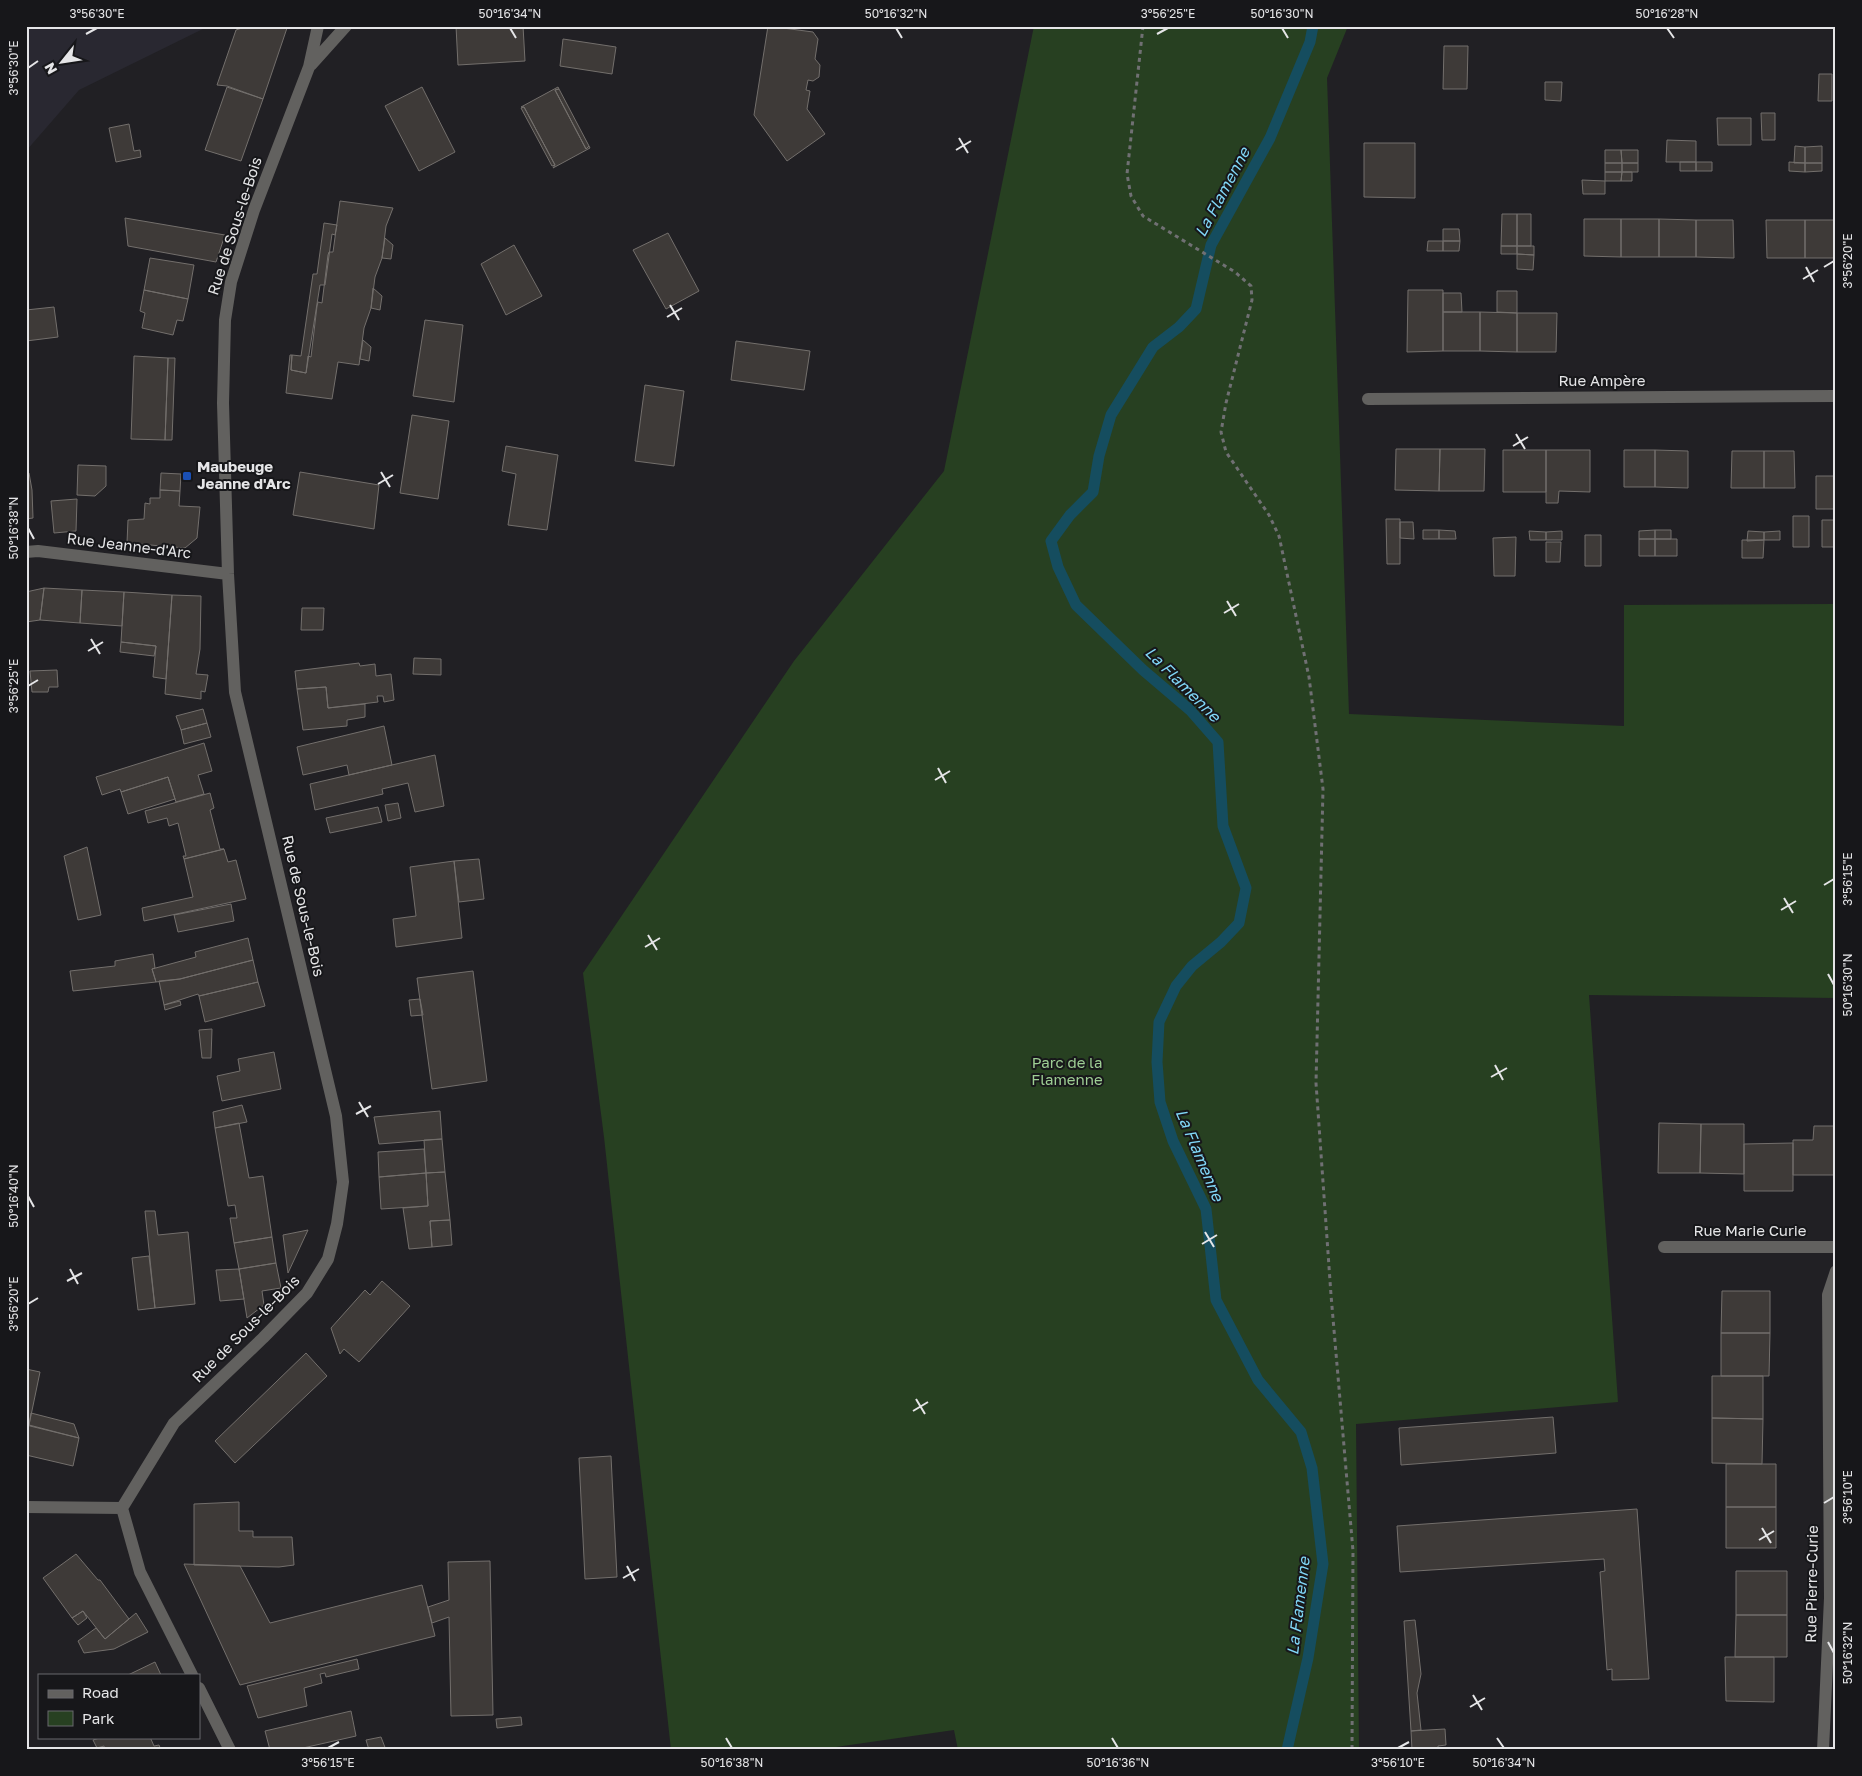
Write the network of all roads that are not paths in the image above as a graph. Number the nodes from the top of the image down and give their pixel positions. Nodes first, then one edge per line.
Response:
1 (318, 26) edge
2 (346, 26) edge
3 (310, 67) junction
4 (1836, 396) edge
5 (1368, 398) dead end
6 (26, 552) edge
7 (228, 574) junction
8 (1664, 1247) dead end
9 (1836, 1247) edge
10 (1836, 1271) edge
11 (26, 1507) edge
12 (122, 1508) junction
13 (1833, 1598) edge
14 (191, 1674) edge
15 (200, 1690) edge
16 (230, 1750) edge
17 (1822, 1750) edge

1 - 3 street, Rue de Sous-le-Bois
2 - 3 street, Rue de Sous-le-Bois
3 - 7 street, Rue de Sous-le-Bois
4 - 5 street, Rue Ampère
6 - 7 street, Rue Jeanne-d'Arc
7 - 12 street, Rue de Sous-le-Bois
8 - 9 street, Rue Marie Curie
10 - 13 street, Rue Pierre-Curie
11 - 12 street
12 - 14 street
13 - 17 street, Rue Pierre-Curie
15 - 16 street

